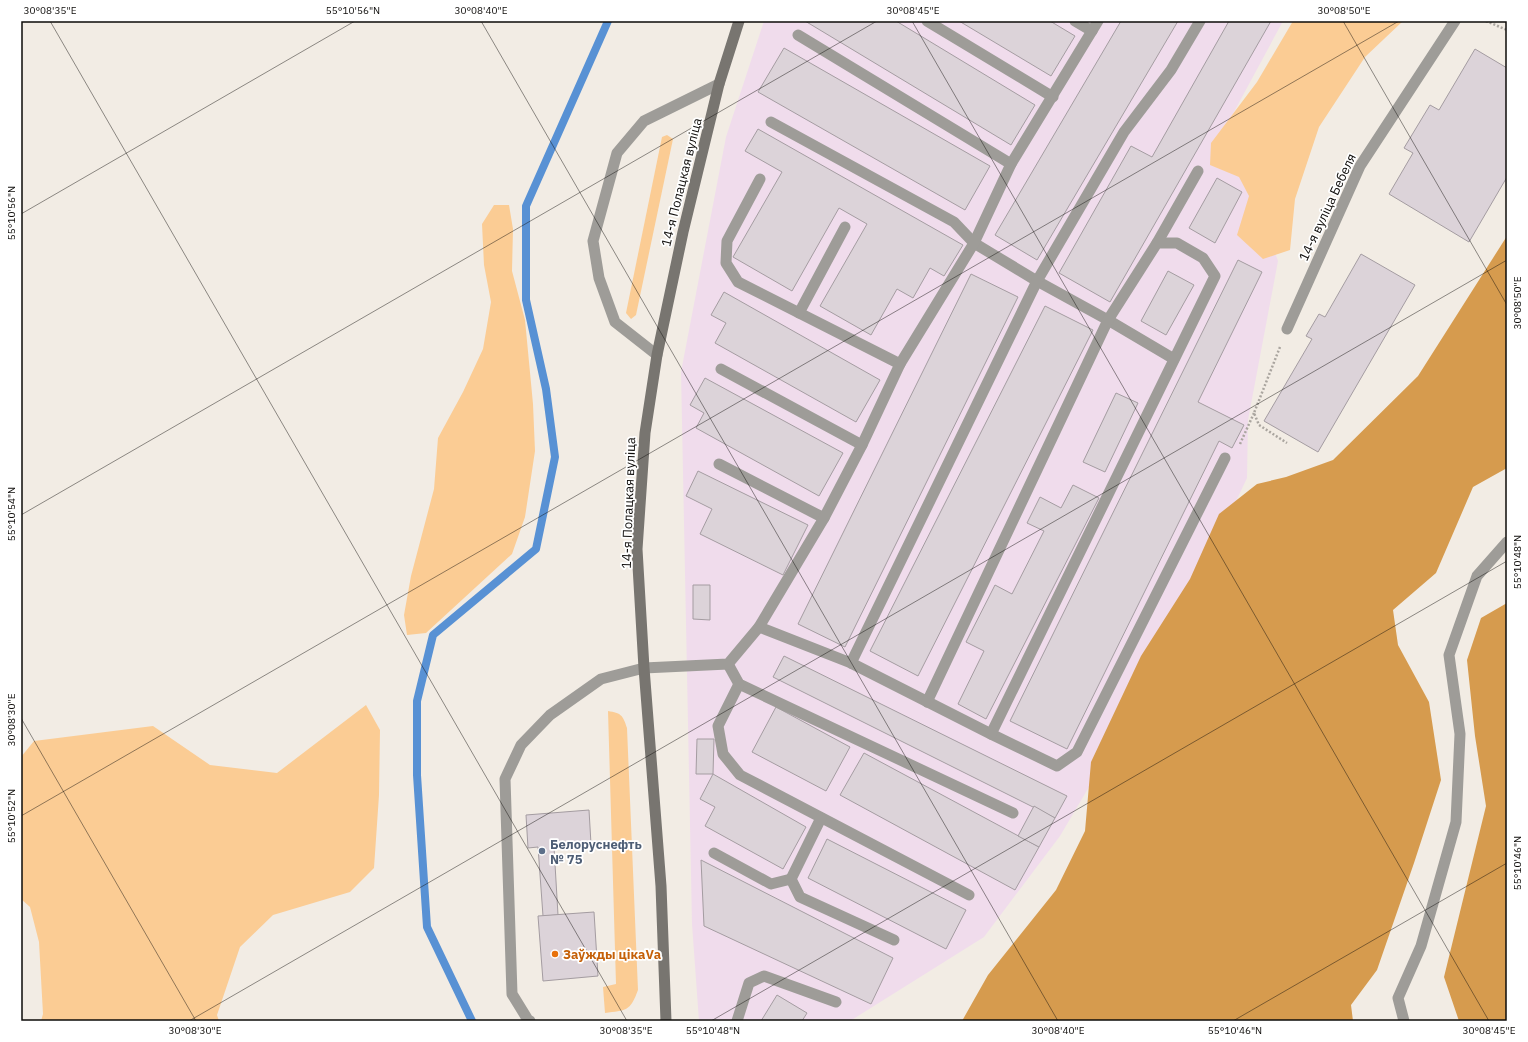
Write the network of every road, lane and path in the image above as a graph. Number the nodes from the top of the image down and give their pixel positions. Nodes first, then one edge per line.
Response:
1 (739, 21) edge
2 (927, 21) edge
3 (1075, 21) edge
4 (1098, 21) edge
5 (1200, 21) edge
6 (1455, 21) edge
7 (1486, 21) edge
8 (1507, 30) edge
9 (1092, 31) junction
10 (798, 35) dead end
11 (720, 84) junction
12 (1053, 97) junction
13 (771, 122) dead end
14 (1011, 164) junction
15 (1198, 171) dead end
16 (760, 179) dead end
17 (845, 227) dead end
18 (974, 243) junction
19 (1157, 243) junction
20 (1037, 281) junction
21 (798, 313) junction
22 (1108, 320) junction
23 (1287, 329) joint
24 (657, 355) junction
25 (1174, 359) junction
26 (900, 364) junction
27 (721, 369) dead end
28 (1254, 413) junction
29 (1287, 443) dead end
30 (862, 445) junction
31 (1237, 450) dead end
32 (1226, 458) dead end
33 (719, 464) dead end
34 (824, 518) junction
35 (1507, 542) edge
36 (759, 627) junction
37 (851, 663) junction
38 (728, 664) junction
39 (644, 668) junction
40 (739, 684) junction
41 (927, 702) junction
42 (991, 734) junction
43 (1013, 813) dead end
44 (821, 818) junction
45 (714, 853) dead end
46 (791, 879) junction
47 (969, 895) dead end
48 (894, 940) dead end
49 (836, 1002) dead end
50 (530, 1021) edge
51 (666, 1021) edge
52 (738, 1021) edge
53 (1404, 1021) edge

1 - 11 main road, 14-я Полацкая вуліца
2 - 12 street
3 - 9 street
4 - 9 street
5 - 20 street
6 - 23 street, 14-я вуліца Бебеля
7 - 8 path
9 - 12 street
10 - 14 street
11 - 24 main road, 14-я Полацкая вуліца
11 - 24 street
12 - 14 street
13 - 18 street
14 - 18 street
15 - 19 street
16 - 21 street
17 - 21 street
18 - 20 street
18 - 26 street
19 - 22 street
19 - 25 street
20 - 22 street
20 - 37 street
21 - 26 street
22 - 25 street
22 - 41 street
23 - 28 path
24 - 39 main road, 14-я Полацкая вуліца
25 - 42 street
26 - 30 street
27 - 30 street
28 - 29 path
28 - 31 path
30 - 34 street
32 - 42 street
33 - 34 street
34 - 36 street
35 - 53 street
36 - 37 street
36 - 38 street
37 - 41 street
38 - 39 street
38 - 40 street
39 - 50 street
39 - 51 main road, 14-я Полацкая вуліца
40 - 43 street
40 - 44 street
41 - 42 street
44 - 46 street
44 - 47 street
45 - 46 street
46 - 48 street
49 - 52 street

